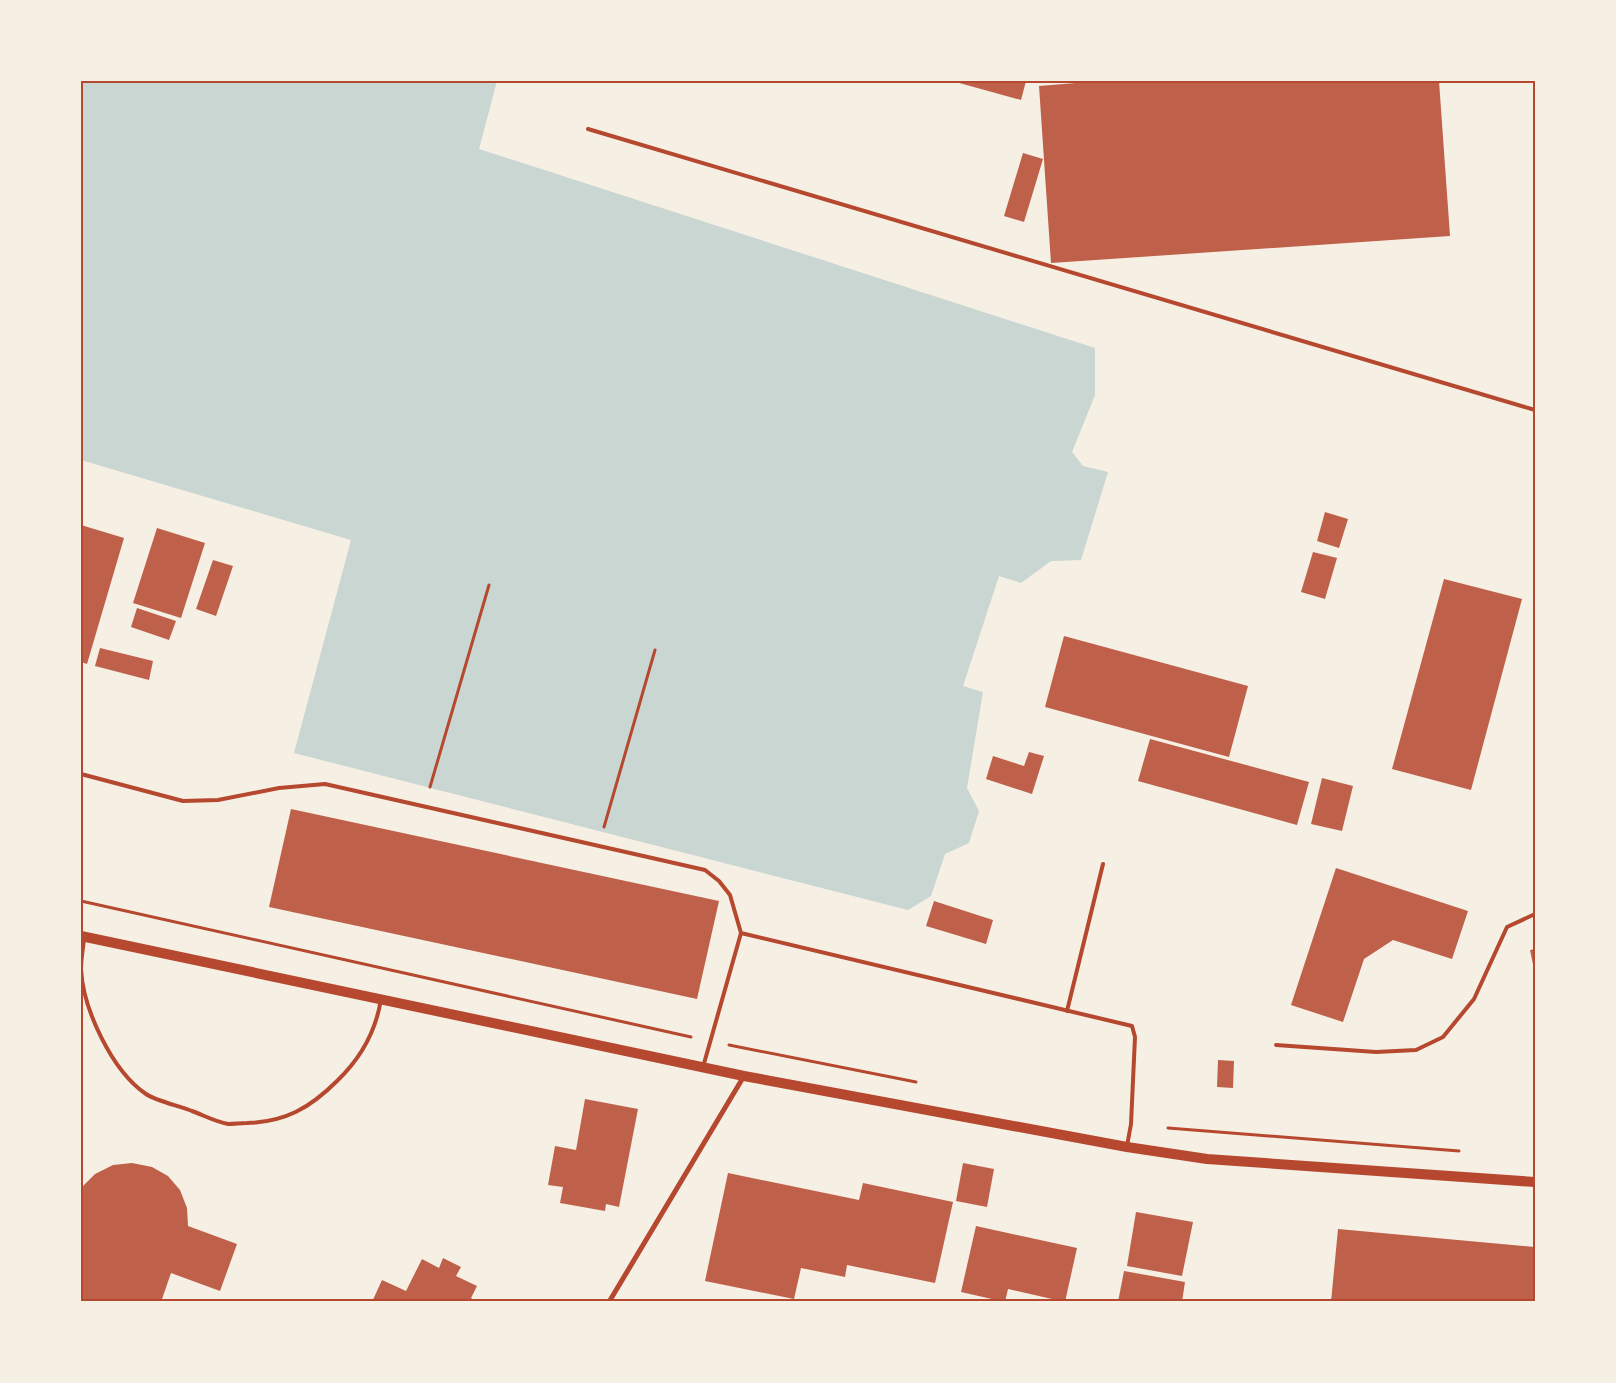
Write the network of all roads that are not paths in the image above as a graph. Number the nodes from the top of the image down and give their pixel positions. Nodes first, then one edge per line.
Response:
1 (588, 129) dead end
2 (1535, 410) edge
3 (81, 774) edge
4 (1104, 864) dead end
5 (1535, 914) edge
6 (741, 932) junction
7 (83, 936) edge
8 (381, 998) junction
9 (1067, 1010) junction
10 (1276, 1045) dead end
11 (703, 1067) junction
12 (744, 1076) junction
13 (1127, 1147) junction
14 (1535, 1182) edge
15 (609, 1302) edge

1 - 2 lane
3 - 6 lane
4 - 9 lane
5 - 10 lane
6 - 9 lane
6 - 11 lane
7 - 8 main road
7 - 8 lane
8 - 11 main road
9 - 13 lane
11 - 12 main road
12 - 13 main road
12 - 15 street
13 - 14 main road

